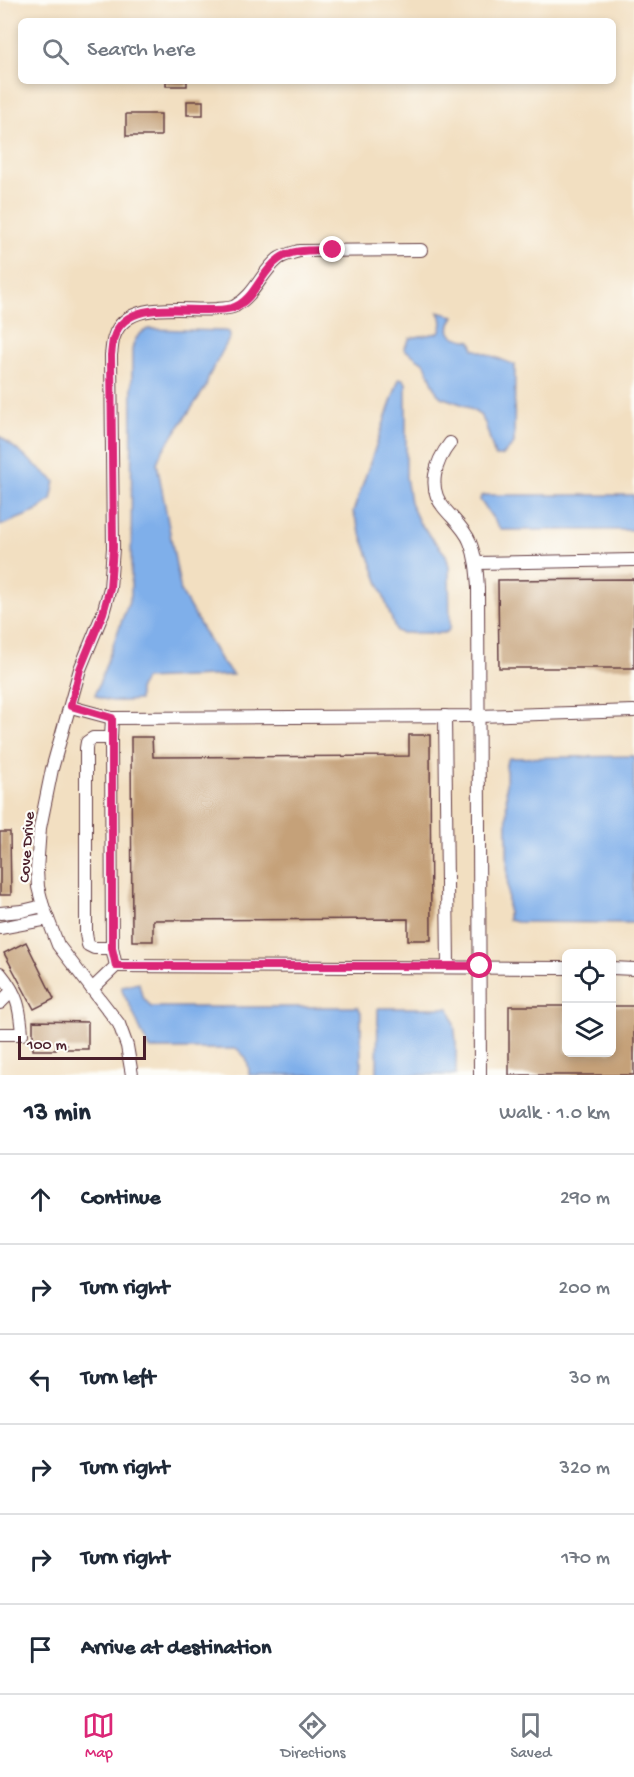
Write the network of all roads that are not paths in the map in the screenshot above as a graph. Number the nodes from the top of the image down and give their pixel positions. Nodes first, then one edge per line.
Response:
1 (421, 250) dead end
2 (450, 443) dead end
3 (634, 560) edge
4 (477, 563) junction
5 (71, 706) junction
6 (634, 711) edge
7 (445, 716) junction
8 (479, 716) junction
9 (112, 718) junction
10 (111, 738) junction
11 (43, 906) junction
12 (0, 913) edge
13 (48, 919) junction
14 (0, 928) edge
15 (112, 948) junction
16 (116, 966) junction
17 (448, 966) junction
18 (480, 966) junction
19 (562, 968) edge
20 (616, 968) edge
21 (634, 969) edge
22 (0, 973) edge
23 (92, 989) junction
24 (12, 991) junction
25 (0, 1003) edge
26 (0, 1034) edge
27 (132, 1075) edge
28 (480, 1075) edge

1 - 5 street, Cove Drive
2 - 4 street
3 - 4 street
4 - 8 street
5 - 9 street
5 - 11 street, Cove Drive
6 - 8 street
7 - 8 street
7 - 9 street
7 - 17 street
8 - 18 street
9 - 10 street
10 - 15 street
10 - 15 street
11 - 12 street
11 - 13 street, Cove Drive
13 - 14 street
13 - 23 street, Cove Drive
15 - 16 street
16 - 17 street
16 - 23 street
17 - 18 street
18 - 19 street
18 - 28 street
20 - 21 street
22 - 24 street
23 - 27 street, Cove Drive
24 - 25 street
24 - 26 street

